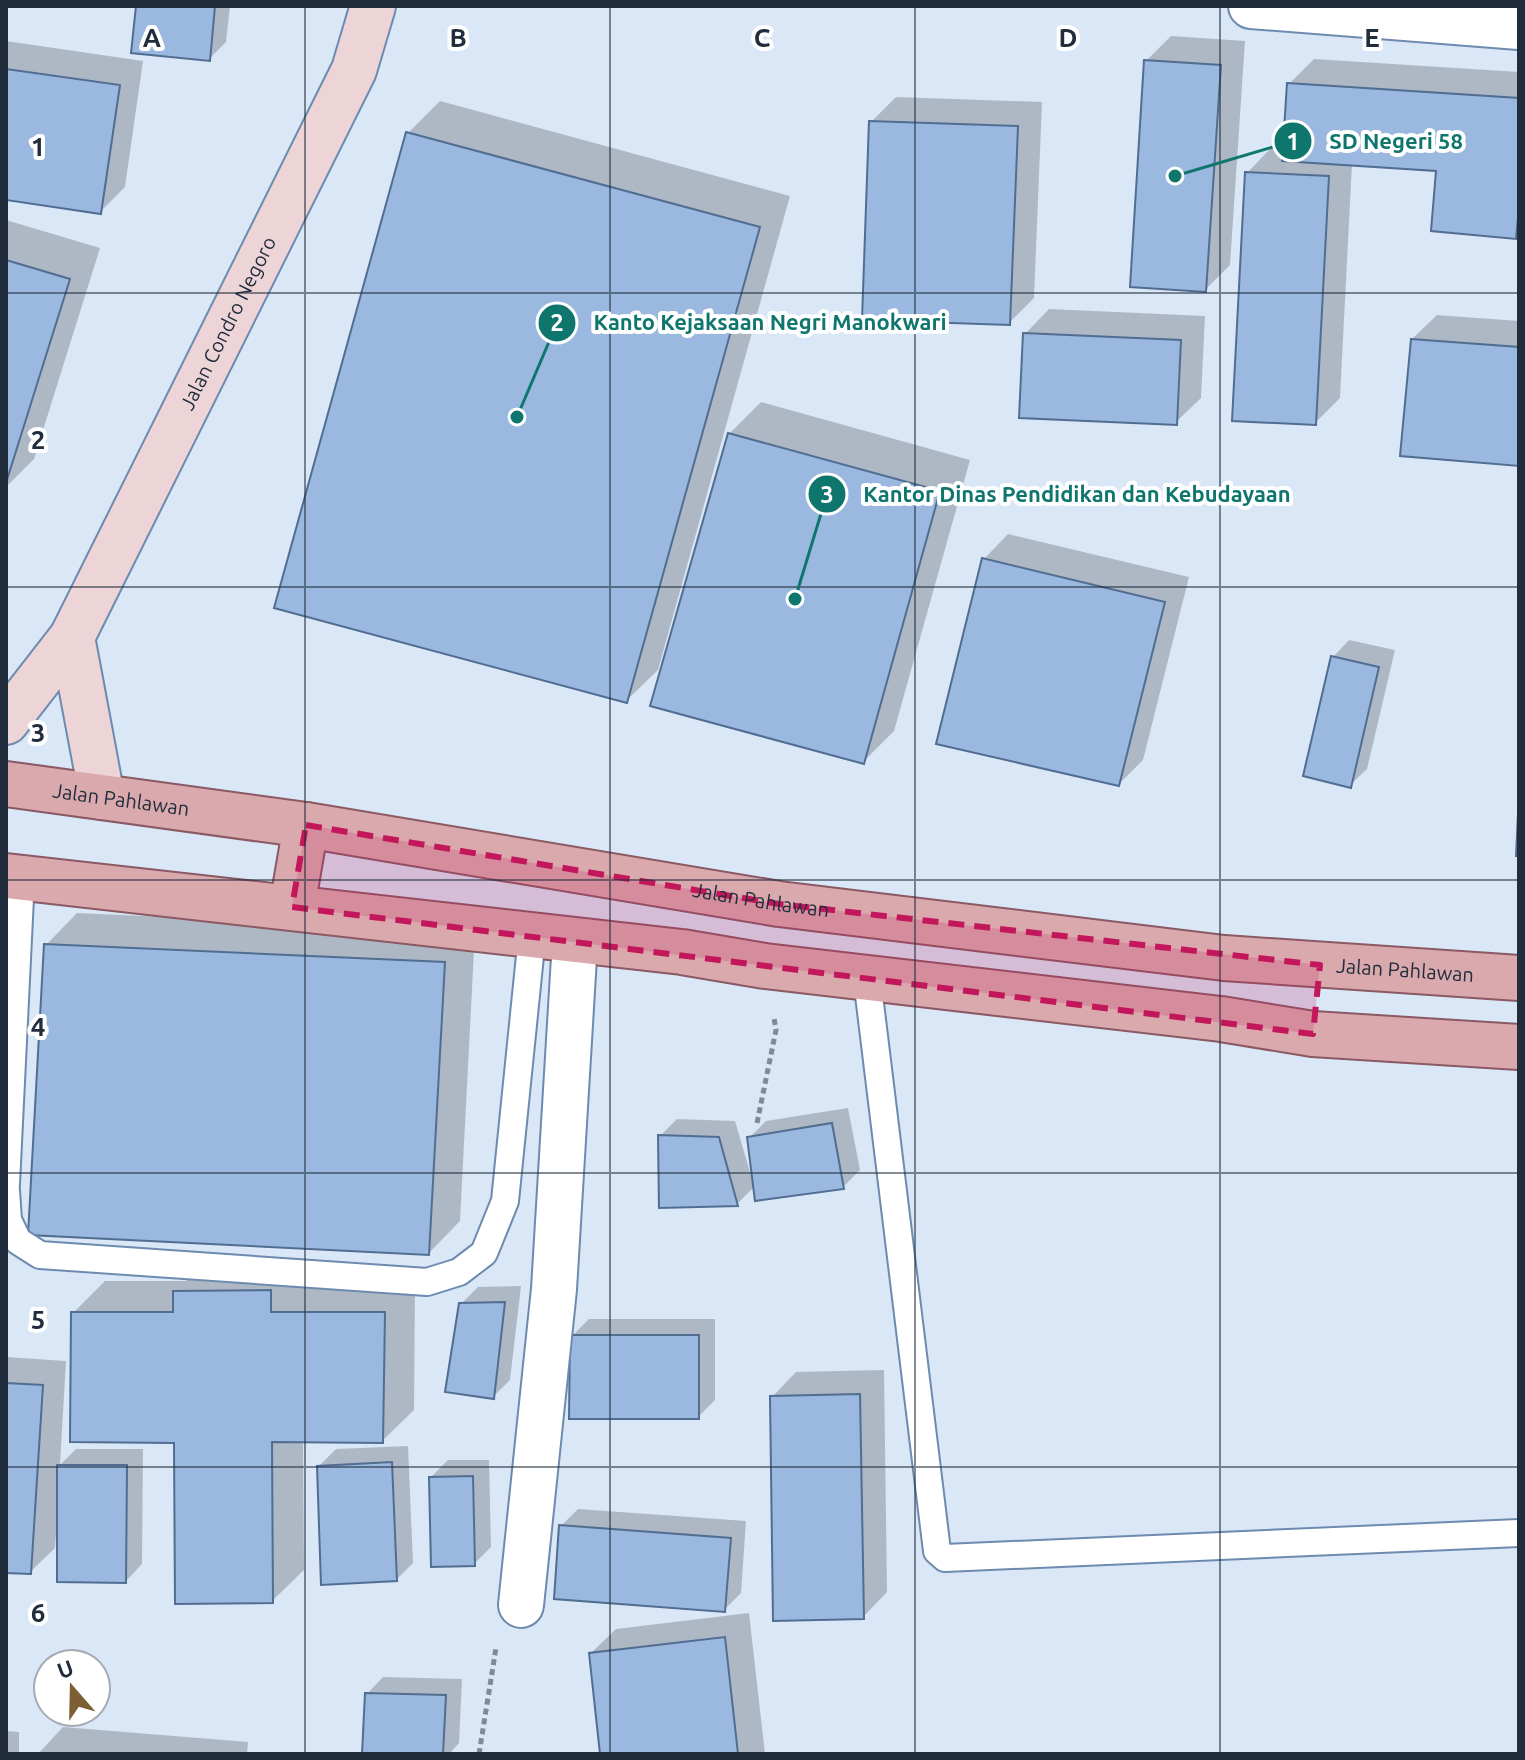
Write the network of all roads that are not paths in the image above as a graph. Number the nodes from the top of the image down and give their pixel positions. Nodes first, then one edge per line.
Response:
1 (373, 6) edge
2 (1251, 6) edge
3 (1519, 27) edge
4 (72, 637) junction
5 (6, 722) edge
6 (6, 784) edge
7 (102, 797) junction
8 (306, 825) junction
9 (14, 876) edge
10 (687, 888) junction
11 (292, 907) junction
12 (532, 936) junction
13 (575, 941) junction
14 (682, 952) junction
15 (1320, 965) junction
16 (1519, 978) edge
17 (867, 979) junction
18 (1313, 1034) junction
19 (1519, 1047) edge
20 (6, 1184) edge
21 (6, 1191) edge
22 (1519, 1533) edge
23 (521, 1605) road end

1 - 4 main road, Jalan Condro Negoro
2 - 3 street
4 - 5 main road, Jalan Condro Negoro
4 - 7 main road
6 - 7 main road, Jalan Pahlawan
7 - 8 main road, Jalan Pahlawan
8 - 10 main road, Jalan Pahlawan
8 - 11 main road
9 - 11 main road
9 - 20 lane
10 - 14 main road
10 - 15 main road, Jalan Pahlawan
11 - 12 main road
12 - 13 main road
12 - 21 lane
13 - 14 main road
13 - 23 street
14 - 17 main road
15 - 16 main road, Jalan Pahlawan
15 - 18 main road
17 - 18 main road
17 - 22 lane
18 - 19 main road

